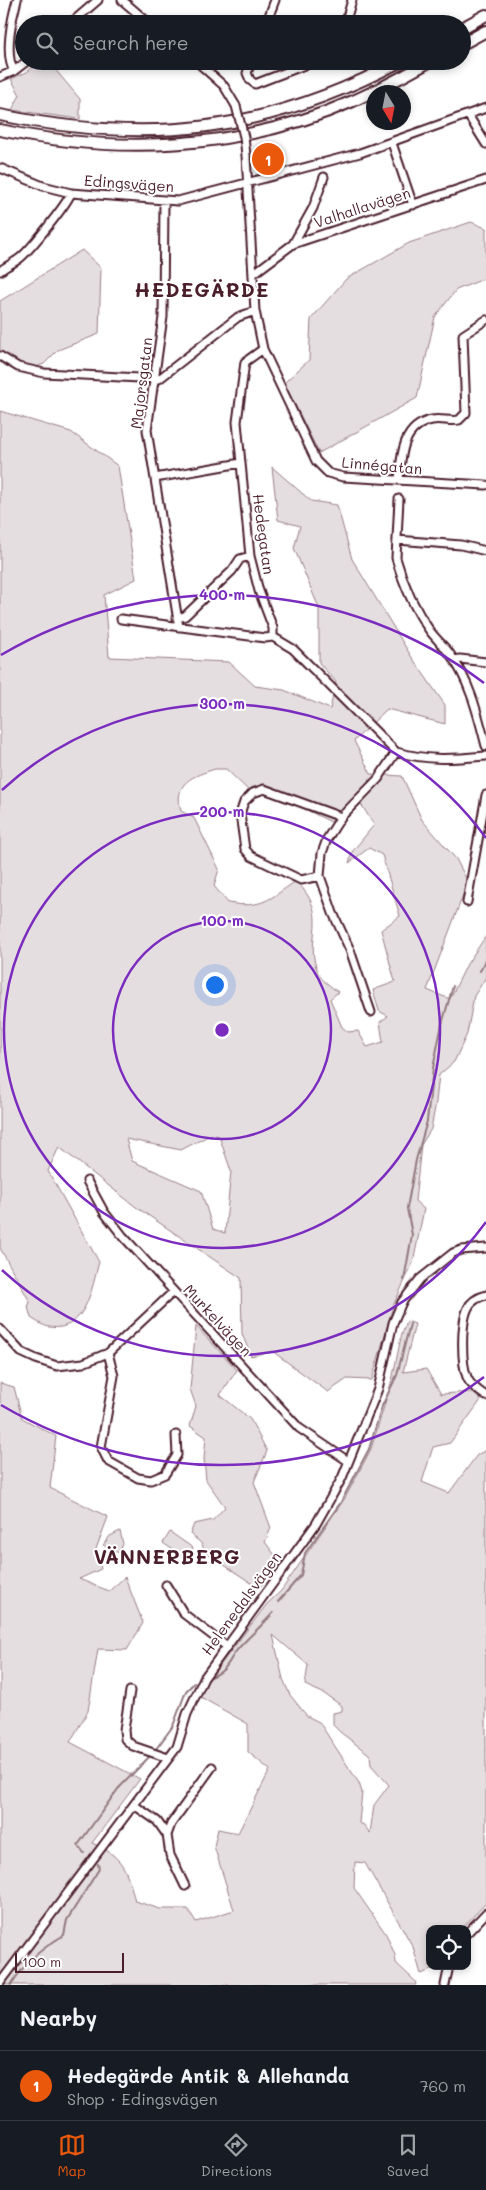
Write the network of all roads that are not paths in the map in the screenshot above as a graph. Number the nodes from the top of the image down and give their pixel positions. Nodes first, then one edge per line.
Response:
1 (17, 0) edge
2 (98, 0) edge
3 (122, 0) edge
4 (275, 0) edge
5 (352, 0) edge
6 (80, 15) edge
7 (140, 15) edge
8 (269, 15) edge
9 (348, 15) edge
10 (486, 15) edge
11 (471, 23) edge
12 (486, 31) edge
13 (471, 39) edge
14 (206, 70) edge
15 (248, 70) edge
16 (292, 70) edge
17 (382, 70) edge
18 (414, 70) edge
19 (14, 71) joint
20 (0, 76) edge
21 (486, 108) edge
22 (0, 115) edge
23 (468, 115) junction
24 (0, 130) edge
25 (392, 143) junction
26 (486, 144) edge
27 (0, 168) edge
28 (324, 177) dead end
29 (486, 180) edge
30 (248, 183) junction
31 (71, 192) junction
32 (164, 200) junction
33 (413, 205) junction
34 (293, 244) junction
35 (0, 271) edge
36 (253, 274) junction
37 (255, 311) junction
38 (486, 320) edge
39 (263, 349) junction
40 (0, 356) edge
41 (154, 380) junction
42 (241, 464) junction
43 (155, 478) junction
44 (399, 480) junction
45 (486, 485) edge
46 (398, 499) dead end
47 (397, 540) junction
48 (486, 551) edge
49 (250, 556) junction
50 (177, 618) junction
51 (122, 619) dead end
52 (179, 627) junction
53 (274, 637) junction
54 (454, 660) junction
55 (486, 662) edge
56 (486, 746) edge
57 (396, 752) junction
58 (486, 756) edge
59 (486, 795) edge
60 (340, 817) junction
61 (320, 876) junction
62 (467, 902) dead end
63 (371, 1012) dead end
64 (86, 1181) dead end
65 (486, 1248) edge
66 (174, 1292) junction
67 (486, 1295) edge
68 (0, 1329) edge
69 (108, 1352) junction
70 (486, 1396) edge
71 (176, 1435) dead end
72 (348, 1461) junction
73 (166, 1585) dead end
74 (226, 1646) junction
75 (130, 1691) dead end
76 (168, 1758) junction
77 (212, 1767) dead end
78 (134, 1805) junction
79 (167, 1835) junction
80 (185, 1886) dead end
81 (486, 1913) edge
82 (471, 1929) edge
83 (448, 1970) edge
84 (0, 1984) edge
85 (445, 1985) edge

1 - 19 street
2 - 6 street
3 - 7 street
4 - 8 street
5 - 9 street
10 - 11 highway
12 - 13 highway
14 - 30 street, bridge
15 - 16 street
17 - 22 highway
18 - 24 highway
19 - 20 street
21 - 23 street, Edingsvägen
23 - 25 street, Edingsvägen
23 - 26 street
25 - 30 street, Edingsvägen
25 - 33 street
27 - 31 street, Edingsvägen
28 - 34 street
29 - 33 street, Valhallavägen
30 - 32 street, Edingsvägen
30 - 36 street
31 - 32 street, Edingsvägen
31 - 35 street
32 - 41 street, Majorsgatan
33 - 34 street, Valhallavägen
34 - 36 street, Valhallavägen
36 - 37 street
37 - 39 street
37 - 41 street
38 - 44 street
39 - 42 street, Hedegatan
39 - 44 street, Linnégatan
40 - 41 street
41 - 43 street, Majorsgatan
42 - 43 street
42 - 49 street, Hedegatan
43 - 50 street, Majorsgatan
44 - 45 street, Linnégatan
46 - 47 street
47 - 48 street
47 - 54 street
49 - 50 street
49 - 53 street, Hedegatan
50 - 52 street, Majorsgatan
51 - 52 street
52 - 53 street
53 - 57 street
54 - 55 street
54 - 56 street
57 - 58 street
57 - 60 street
59 - 62 street
60 - 61 street
60 - 61 street
61 - 63 street
64 - 66 street, Murkelvägen
65 - 72 street, Helenedalsvägen
66 - 69 street
66 - 72 street, Murkelvägen
67 - 70 street
68 - 69 street
69 - 71 street
72 - 74 street, Helenedalsvägen
73 - 74 street
74 - 76 street, Helenedalsvägen
75 - 76 street
76 - 78 street, Helenedalsvägen
77 - 79 street
78 - 79 street
78 - 84 street, Helenedalsvägen
79 - 80 street
81 - 82 street
83 - 85 street

